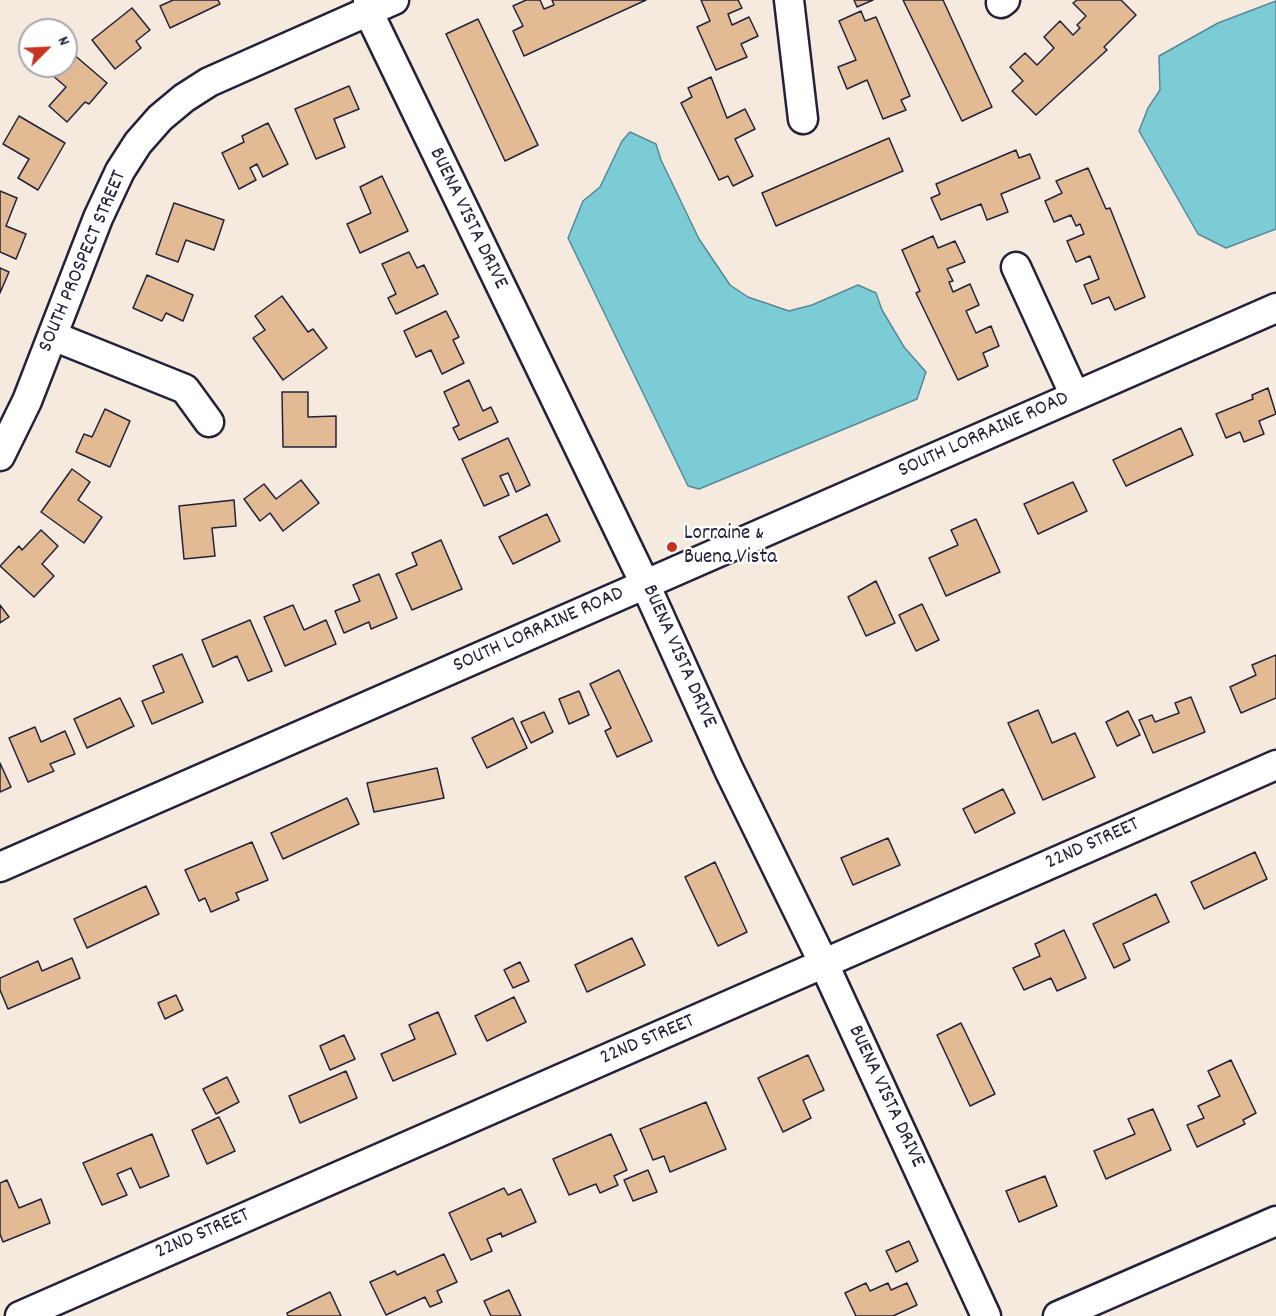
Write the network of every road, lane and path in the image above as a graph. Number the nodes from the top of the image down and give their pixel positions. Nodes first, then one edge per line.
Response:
1 (394, 0) edge
2 (789, 0) edge
3 (368, 6) edge
4 (803, 119) dead end
5 (1016, 267) dead end
6 (1276, 308) edge
7 (52, 336) junction
8 (1075, 396) junction
9 (209, 422) dead end
10 (0, 456) edge
11 (645, 584) junction
12 (1276, 765) edge
13 (0, 867) edge
14 (824, 964) junction
15 (1276, 1221) edge
16 (20, 1316) edge
17 (986, 1316) edge
18 (1058, 1316) edge

1 - 3 street, SOUTH PROSPECT STREET
2 - 4 street
3 - 7 street, SOUTH PROSPECT STREET
3 - 11 street, BUENA VISTA DRIVE
5 - 8 street
6 - 8 street, SOUTH LORRAINE ROAD
7 - 9 street
7 - 10 street, SOUTH PROSPECT STREET
8 - 11 street, SOUTH LORRAINE ROAD
11 - 13 street, SOUTH LORRAINE ROAD
11 - 14 street, BUENA VISTA DRIVE
12 - 14 street, 22ND STREET
14 - 16 street, 22ND STREET
14 - 17 street, BUENA VISTA DRIVE
15 - 18 street

